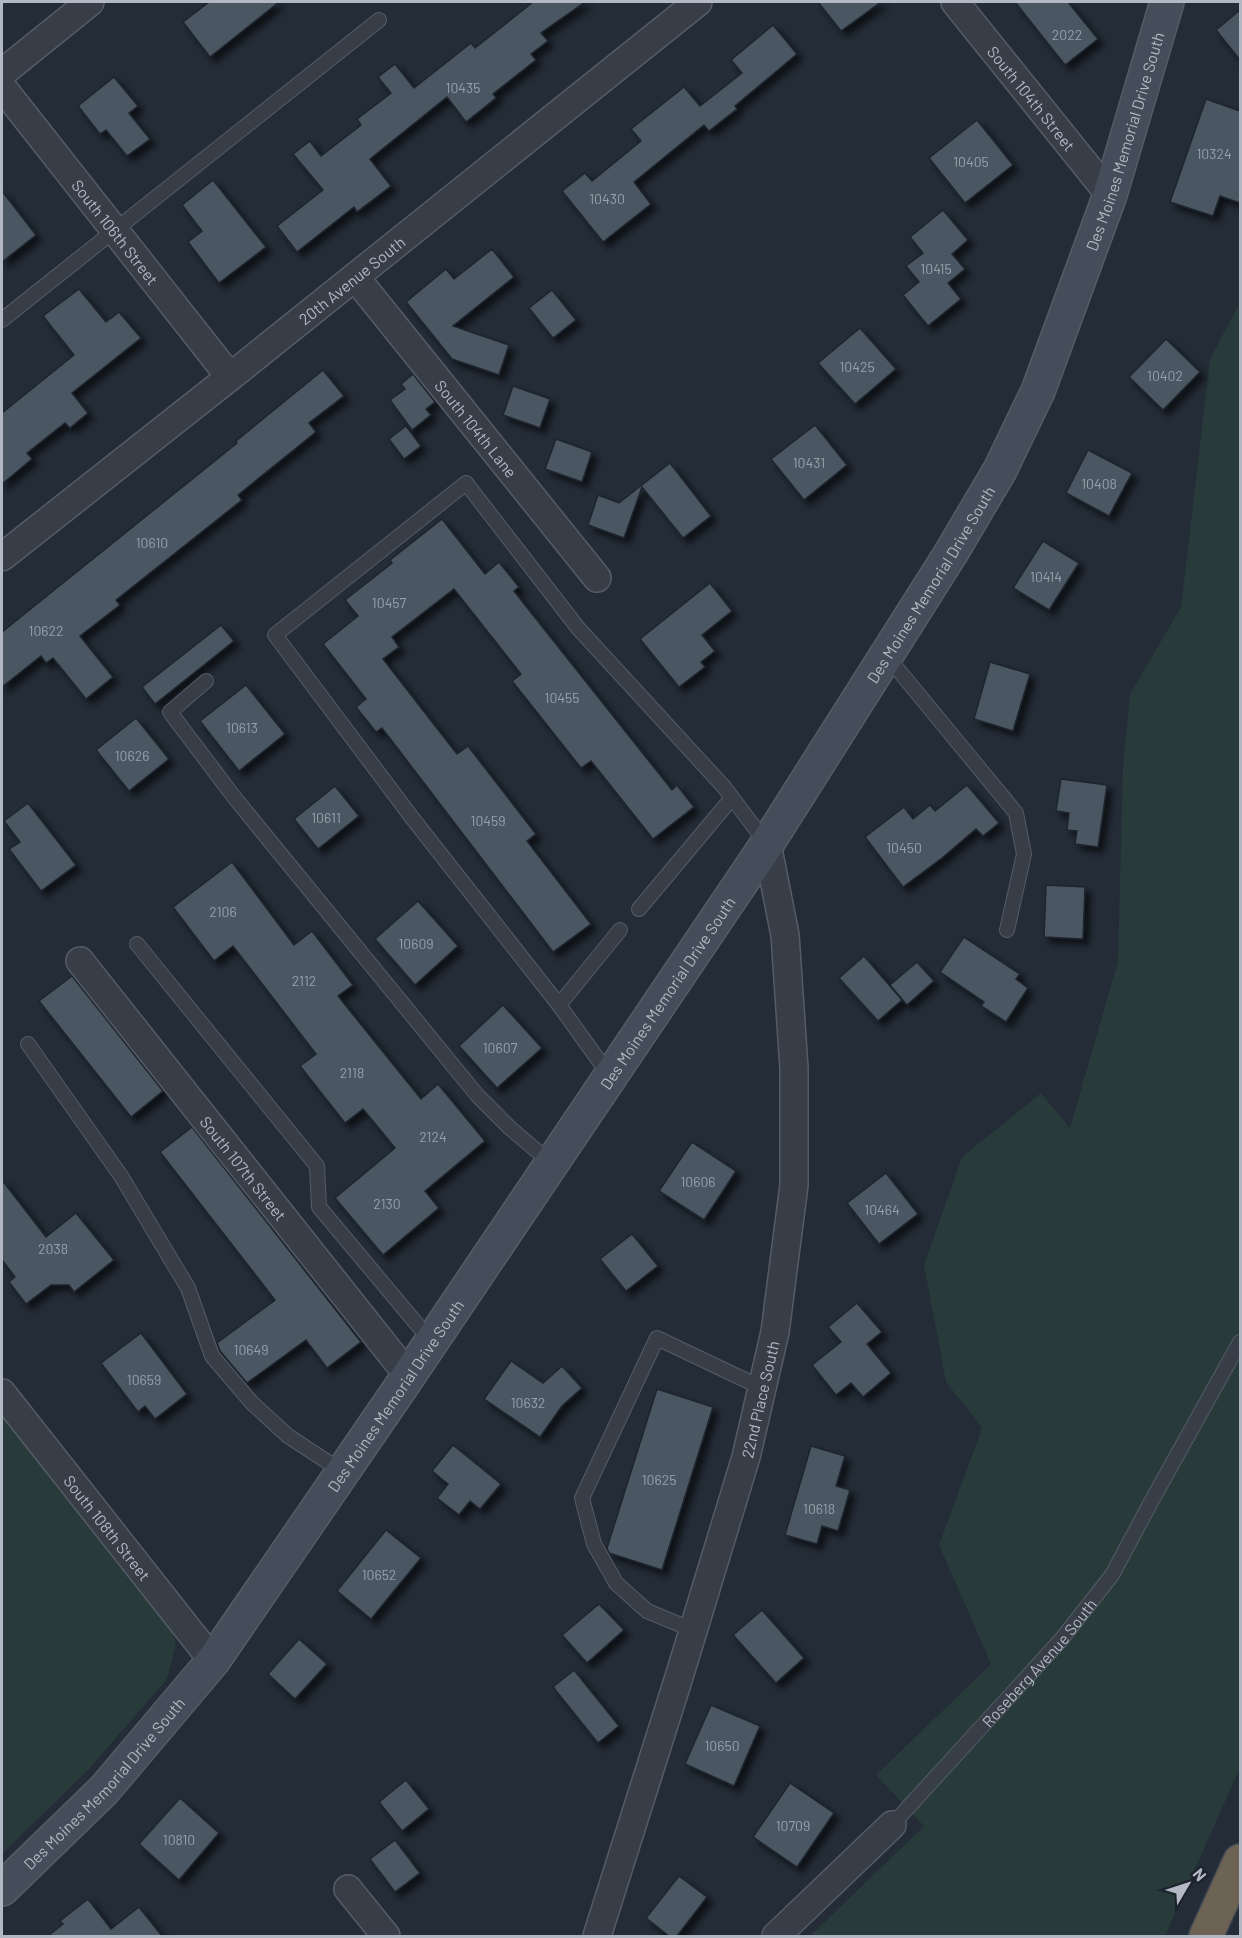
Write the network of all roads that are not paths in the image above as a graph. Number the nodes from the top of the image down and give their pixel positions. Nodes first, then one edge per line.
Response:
1 (90, 2) edge
2 (698, 2) edge
3 (956, 2) edge
4 (1167, 2) edge
5 (379, 20) dead end
6 (2, 73) edge
7 (2, 87) edge
8 (1110, 195) junction
9 (115, 231) junction
10 (355, 277) junction
11 (2, 320) edge
12 (230, 376) junction
13 (2, 557) edge
14 (597, 578) dead end
15 (886, 655) junction
16 (206, 681) dead end
17 (732, 798) junction
18 (767, 844) junction
19 (639, 909) dead end
20 (620, 930) dead end
21 (1006, 930) dead end
22 (137, 944) dead end
23 (80, 961) dead end
24 (559, 1005) junction
25 (28, 1044) dead end
26 (610, 1076) junction
27 (551, 1163) junction
28 (432, 1341) junction
29 (1240, 1342) edge
30 (408, 1375) junction
31 (762, 1388) junction
32 (2, 1393) edge
33 (342, 1472) junction
34 (693, 1630) junction
35 (213, 1661) junction
36 (892, 1825) joint
37 (1240, 1861) edge
38 (2, 1888) edge
39 (348, 1889) dead end
40 (386, 1936) edge
41 (597, 1936) edge
42 (776, 1936) edge
43 (1206, 1936) edge

1 - 6 street
2 - 10 street, 20th Avenue South
3 - 8 street, South 104th Street
4 - 8 main road, Des Moines Memorial Drive South
5 - 9 lane
7 - 9 street, South 106th Street
8 - 15 main road, Des Moines Memorial Drive South
9 - 11 lane
9 - 12 street, South 106th Street
10 - 12 street, 20th Avenue South
10 - 14 street, South 104th Lane
12 - 13 street, 20th Avenue South
15 - 18 main road, Des Moines Memorial Drive South
15 - 21 lane
16 - 27 lane
17 - 18 lane
17 - 19 lane
17 - 24 lane
18 - 26 main road, Des Moines Memorial Drive South
18 - 31 street, 22nd Place South
20 - 24 lane
22 - 28 lane
23 - 30 street, South 107th Street
24 - 26 lane
25 - 33 lane
26 - 27 main road, Des Moines Memorial Drive South
27 - 28 main road, Des Moines Memorial Drive South
28 - 30 main road, Des Moines Memorial Drive South
29 - 36 lane, Roseberg Avenue South
30 - 33 main road, Des Moines Memorial Drive South
31 - 34 street, 22nd Place South
31 - 34 lane
32 - 35 street, South 108th Street
33 - 35 main road, Des Moines Memorial Drive South
34 - 41 street, 22nd Place South
35 - 38 main road, Des Moines Memorial Drive South
36 - 42 street, Roseberg Avenue South
37 - 43 highway
39 - 40 street

